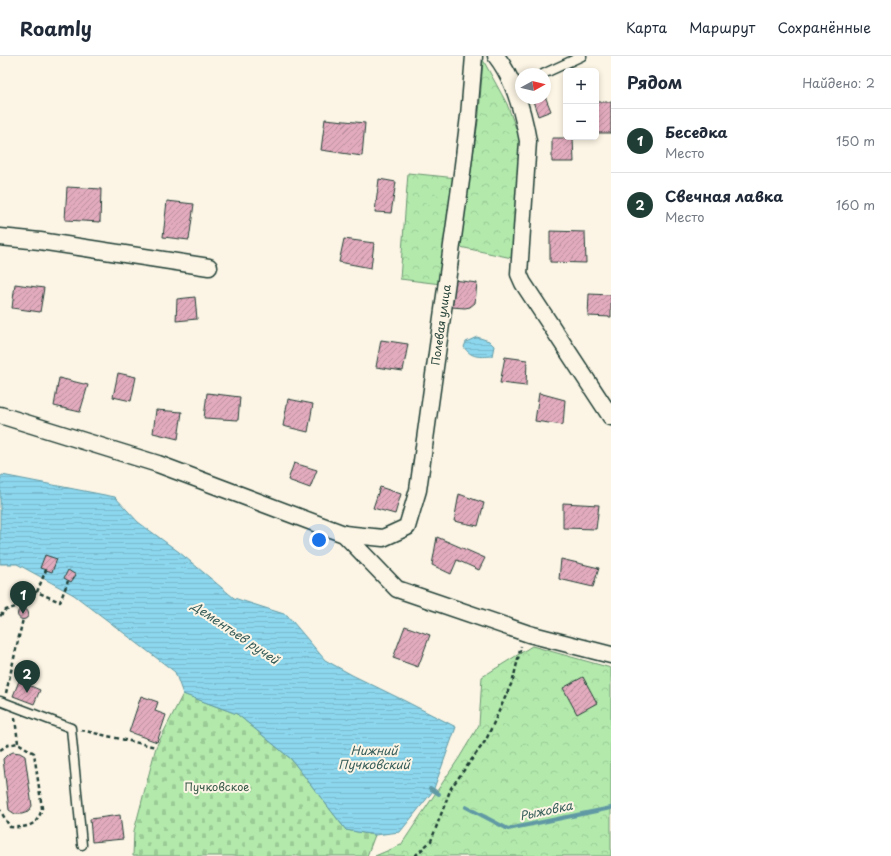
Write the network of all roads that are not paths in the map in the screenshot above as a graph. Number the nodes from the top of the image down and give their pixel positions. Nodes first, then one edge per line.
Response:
1 (474, 56) edge
2 (496, 56) edge
3 (582, 56) edge
4 (551, 70) edge
5 (515, 83) edge
6 (521, 104) edge
7 (0, 237) edge
8 (209, 267) dead end
9 (0, 415) edge
10 (611, 417) edge
11 (344, 534) junction
12 (611, 655) edge
13 (2, 702) edge
14 (82, 845) dead end

1 - 11 street, Полевая улица
2 - 5 street
3 - 4 lane
6 - 10 street
7 - 8 street
9 - 11 street
11 - 12 street
13 - 14 lane

